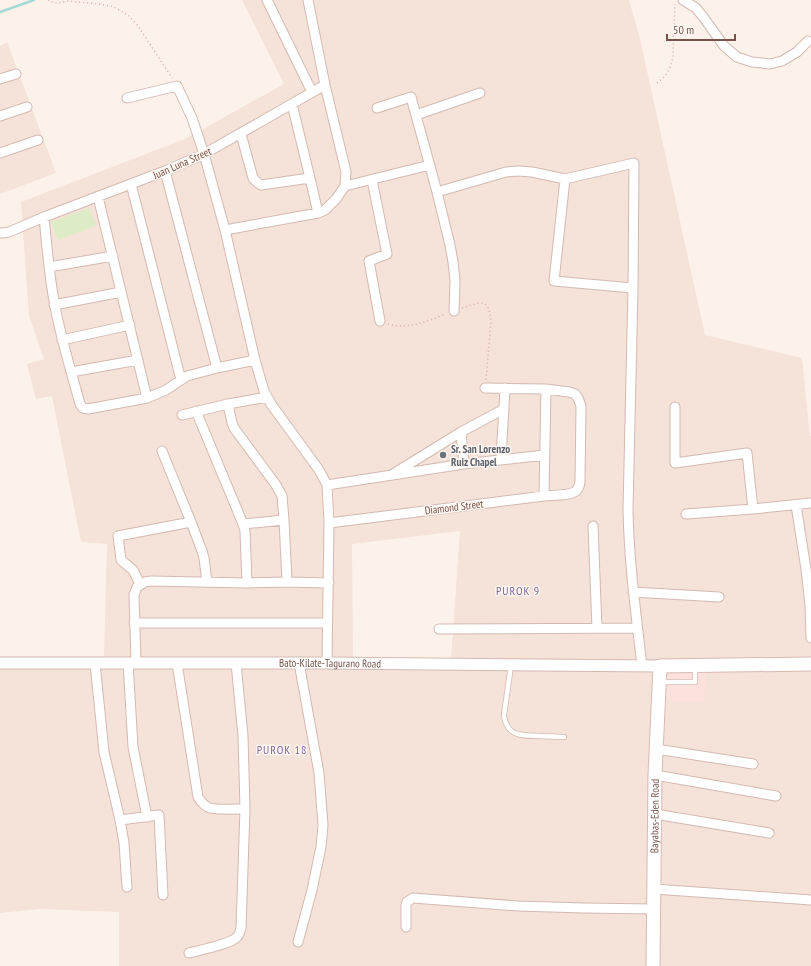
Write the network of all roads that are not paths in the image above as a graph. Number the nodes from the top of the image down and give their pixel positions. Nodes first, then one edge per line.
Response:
1 (267, 0) edge
2 (308, 0) edge
3 (683, 0) edge
4 (808, 41) dead end
5 (16, 74) dead end
6 (0, 79) edge
7 (325, 85) junction
8 (312, 92) junction
9 (480, 93) dead end
10 (127, 98) dead end
11 (292, 104) junction
12 (27, 107) dead end
13 (377, 108) dead end
14 (416, 114) junction
15 (0, 116) edge
16 (240, 134) junction
17 (38, 140) dead end
18 (0, 153) edge
19 (204, 154) junction
20 (430, 165) junction
21 (165, 171) junction
22 (310, 178) junction
23 (564, 179) junction
24 (372, 180) junction
25 (131, 184) junction
26 (345, 186) junction
27 (437, 192) junction
28 (98, 197) junction
29 (318, 213) junction
30 (44, 217) junction
31 (225, 230) junction
32 (0, 233) edge
33 (113, 256) junction
34 (49, 268) junction
35 (633, 288) junction
36 (121, 292) junction
37 (54, 305) junction
38 (454, 311) road end
39 (380, 321) road end
40 (130, 325) junction
41 (62, 340) junction
42 (138, 360) junction
43 (255, 360) junction
44 (217, 368) junction
45 (71, 372) junction
46 (181, 380) junction
47 (485, 388) road end
48 (505, 388) junction
49 (546, 389) junction
50 (267, 397) junction
51 (147, 398) junction
52 (228, 404) junction
53 (675, 407) dead end
54 (504, 409) junction
55 (196, 411) junction
56 (182, 415) dead end
57 (461, 432) junction
58 (162, 451) dead end
59 (545, 455) junction
60 (501, 460) junction
61 (464, 464) junction
62 (387, 477) junction
63 (327, 485) junction
64 (544, 496) junction
65 (811, 504) edge
66 (796, 505) junction
67 (753, 509) junction
68 (686, 514) dead end
69 (284, 520) junction
70 (191, 522) junction
71 (329, 523) junction
72 (243, 524) junction
73 (593, 526) dead end
74 (207, 582) junction
75 (287, 582) junction
76 (247, 583) junction
77 (329, 583) junction
78 (140, 584) junction
79 (634, 592) junction
80 (719, 597) dead end
81 (134, 623) junction
82 (327, 623) junction
83 (439, 628) dead end
84 (596, 628) junction
85 (638, 628) junction
86 (811, 638) edge
87 (327, 662) junction
88 (0, 663) edge
89 (95, 663) junction
90 (132, 663) junction
91 (177, 663) junction
92 (236, 663) junction
93 (299, 663) junction
94 (811, 664) edge
95 (511, 665) junction
96 (642, 666) junction
97 (660, 666) junction
98 (696, 666) junction
99 (660, 682) junction
100 (564, 737) dead end
101 (656, 749) junction
102 (754, 764) dead end
103 (655, 775) junction
104 (776, 796) dead end
105 (245, 809) junction
106 (655, 814) junction
107 (147, 817) junction
108 (120, 820) junction
109 (769, 833) dead end
110 (127, 888) dead end
111 (654, 889) junction
112 (163, 895) dead end
113 (811, 900) edge
114 (654, 909) junction
115 (406, 927) dead end
116 (298, 942) dead end
117 (190, 953) dead end
118 (653, 966) edge

1 - 8 street
2 - 7 street
3 - 4 street
5 - 6 street
7 - 8 street, Juan Luna Street
7 - 26 street
8 - 11 street, Juan Luna Street
9 - 14 street
10 - 19 street
11 - 16 street, Juan Luna Street
11 - 22 street
12 - 15 street
13 - 14 street
14 - 20 street
16 - 19 street, Juan Luna Street
16 - 22 street
17 - 18 street
19 - 21 street, Juan Luna Street
19 - 31 street
20 - 24 street
20 - 27 street
21 - 25 street, Juan Luna Street
21 - 44 street
22 - 29 street
23 - 27 street
23 - 35 street
23 - 35 street
24 - 26 street
24 - 39 street
25 - 28 street, Juan Luna Street
25 - 46 street
26 - 29 street
27 - 38 street
28 - 30 street, Juan Luna Street
28 - 33 street
29 - 31 street
30 - 32 street, Juan Luna Street
30 - 34 street
31 - 43 street
33 - 34 street
33 - 36 street
34 - 37 street
35 - 79 street
36 - 37 street
36 - 40 street
37 - 41 street
40 - 41 street
40 - 42 street
41 - 45 street
42 - 45 street
42 - 51 street
43 - 44 street
43 - 50 street
44 - 46 street
45 - 51 street
46 - 51 street
47 - 48 street
48 - 49 street
48 - 54 street
49 - 59 street
49 - 64 street, Diamond Street
50 - 52 street
50 - 63 street
52 - 55 street
52 - 69 street
53 - 67 street
54 - 57 street
54 - 60 street
55 - 56 street
55 - 72 street
57 - 61 street
57 - 62 street
58 - 70 street
59 - 60 street
59 - 64 street
60 - 61 street
61 - 62 street
62 - 63 street
63 - 71 street
64 - 71 street, Diamond Street
65 - 66 street
66 - 67 street
66 - 86 street
67 - 68 street
69 - 72 street
69 - 75 street
70 - 74 street
70 - 78 street
71 - 77 street
72 - 76 street
73 - 84 street
74 - 76 street
74 - 78 street
75 - 76 street
75 - 77 street
77 - 82 street
78 - 81 street
79 - 80 street
79 - 85 street
81 - 82 street
81 - 90 street
82 - 87 street
83 - 84 street
84 - 85 street
85 - 96 street
87 - 93 street, Bato-Kilate-Tagurano Road
87 - 95 street, Bato-Kilate-Tagurano Road
88 - 89 street, Bato-Kilate-Tagurano Road
89 - 90 street, Bato-Kilate-Tagurano Road
89 - 108 street
90 - 91 street, Bato-Kilate-Tagurano Road
90 - 107 street
91 - 92 street, Bato-Kilate-Tagurano Road
91 - 105 street
92 - 93 street, Bato-Kilate-Tagurano Road
92 - 105 street
93 - 116 street
94 - 98 main road
95 - 96 street, Bato-Kilate-Tagurano Road
95 - 100 lane
96 - 97 street, Bato-Kilate-Tagurano Road
97 - 98 main road
97 - 99 main road, Bayabas-Eden Road
98 - 99 lane
99 - 101 main road, Bayabas-Eden Road
101 - 102 street
101 - 103 main road, Bayabas-Eden Road
103 - 104 street
103 - 106 main road, Bayabas-Eden Road
105 - 117 street
106 - 109 street
106 - 111 main road, Bayabas-Eden Road
107 - 108 street
107 - 112 street
108 - 110 street
111 - 113 street
111 - 114 main road, Bayabas-Eden Road
114 - 115 street
114 - 118 main road, Bayabas-Eden Road

